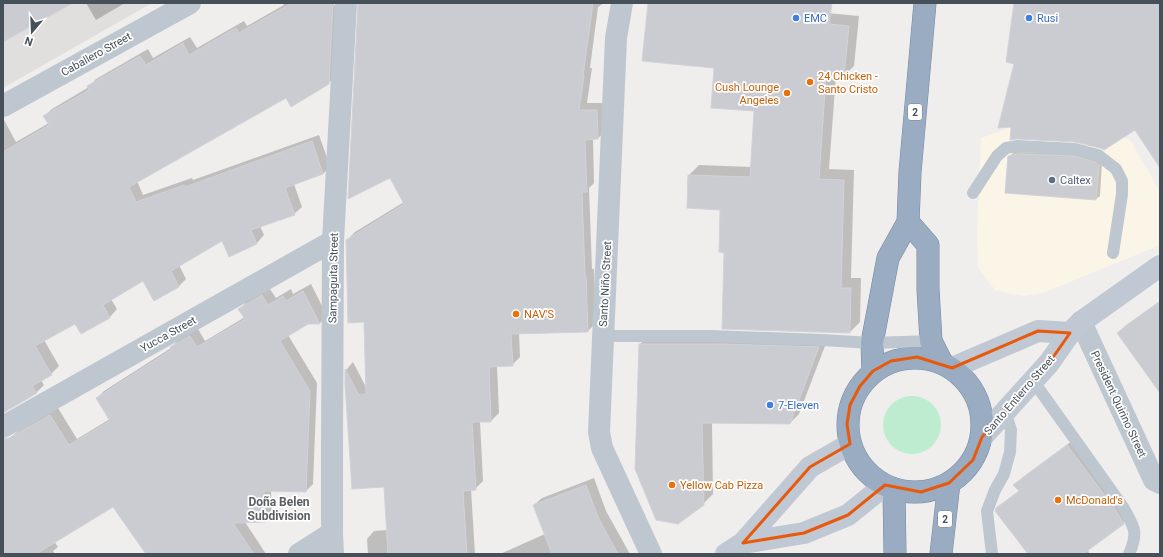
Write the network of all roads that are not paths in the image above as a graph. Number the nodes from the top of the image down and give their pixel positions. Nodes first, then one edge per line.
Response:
1 (190, 3) edge
2 (346, 3) edge
3 (622, 3) edge
4 (925, 3) edge
5 (3, 106) edge
6 (973, 193) dead end
7 (908, 222) junction
8 (333, 241) junction
9 (1113, 253) dead end
10 (1160, 266) edge
11 (1075, 327) junction
12 (603, 336) junction
13 (932, 341) junction
14 (872, 343) junction
15 (947, 365) junction
16 (873, 371) junction
17 (1034, 382) junction
18 (1005, 411) junction
19 (3, 427) edge
20 (982, 437) junction
21 (850, 444) junction
22 (949, 483) junction
23 (1160, 483) edge
24 (890, 487) junction
25 (333, 544) edge
26 (735, 548) edge
27 (299, 554) edge
28 (651, 554) edge
29 (895, 554) edge
30 (941, 554) edge
31 (992, 554) edge
32 (1129, 554) edge

1 - 5 street, Caballero Street
2 - 8 street, Sampaguita Street
3 - 12 street, Santo Niño Street
4 - 7 highway, 2
6 - 9 lane
7 - 13 highway
7 - 14 highway, 2
8 - 19 street, Yucca Street
8 - 25 street, Sampaguita Street
10 - 11 main road, Santo Entierro Street
11 - 15 main road
11 - 17 main road, Santo Entierro Street
11 - 23 street, President Quirino Street
12 - 14 lane
12 - 28 street, Santo Niño Street
13 - 14 lane
13 - 15 highway
14 - 16 highway, 2
15 - 16 highway
15 - 20 highway
16 - 21 highway
17 - 18 main road, Santo Entierro Street
17 - 32 lane
18 - 20 main road, Santo Entierro Street
18 - 31 lane
20 - 22 highway
21 - 24 highway
21 - 26 main road
22 - 24 highway
22 - 30 highway, 2
24 - 26 main road
24 - 29 highway
25 - 27 street

